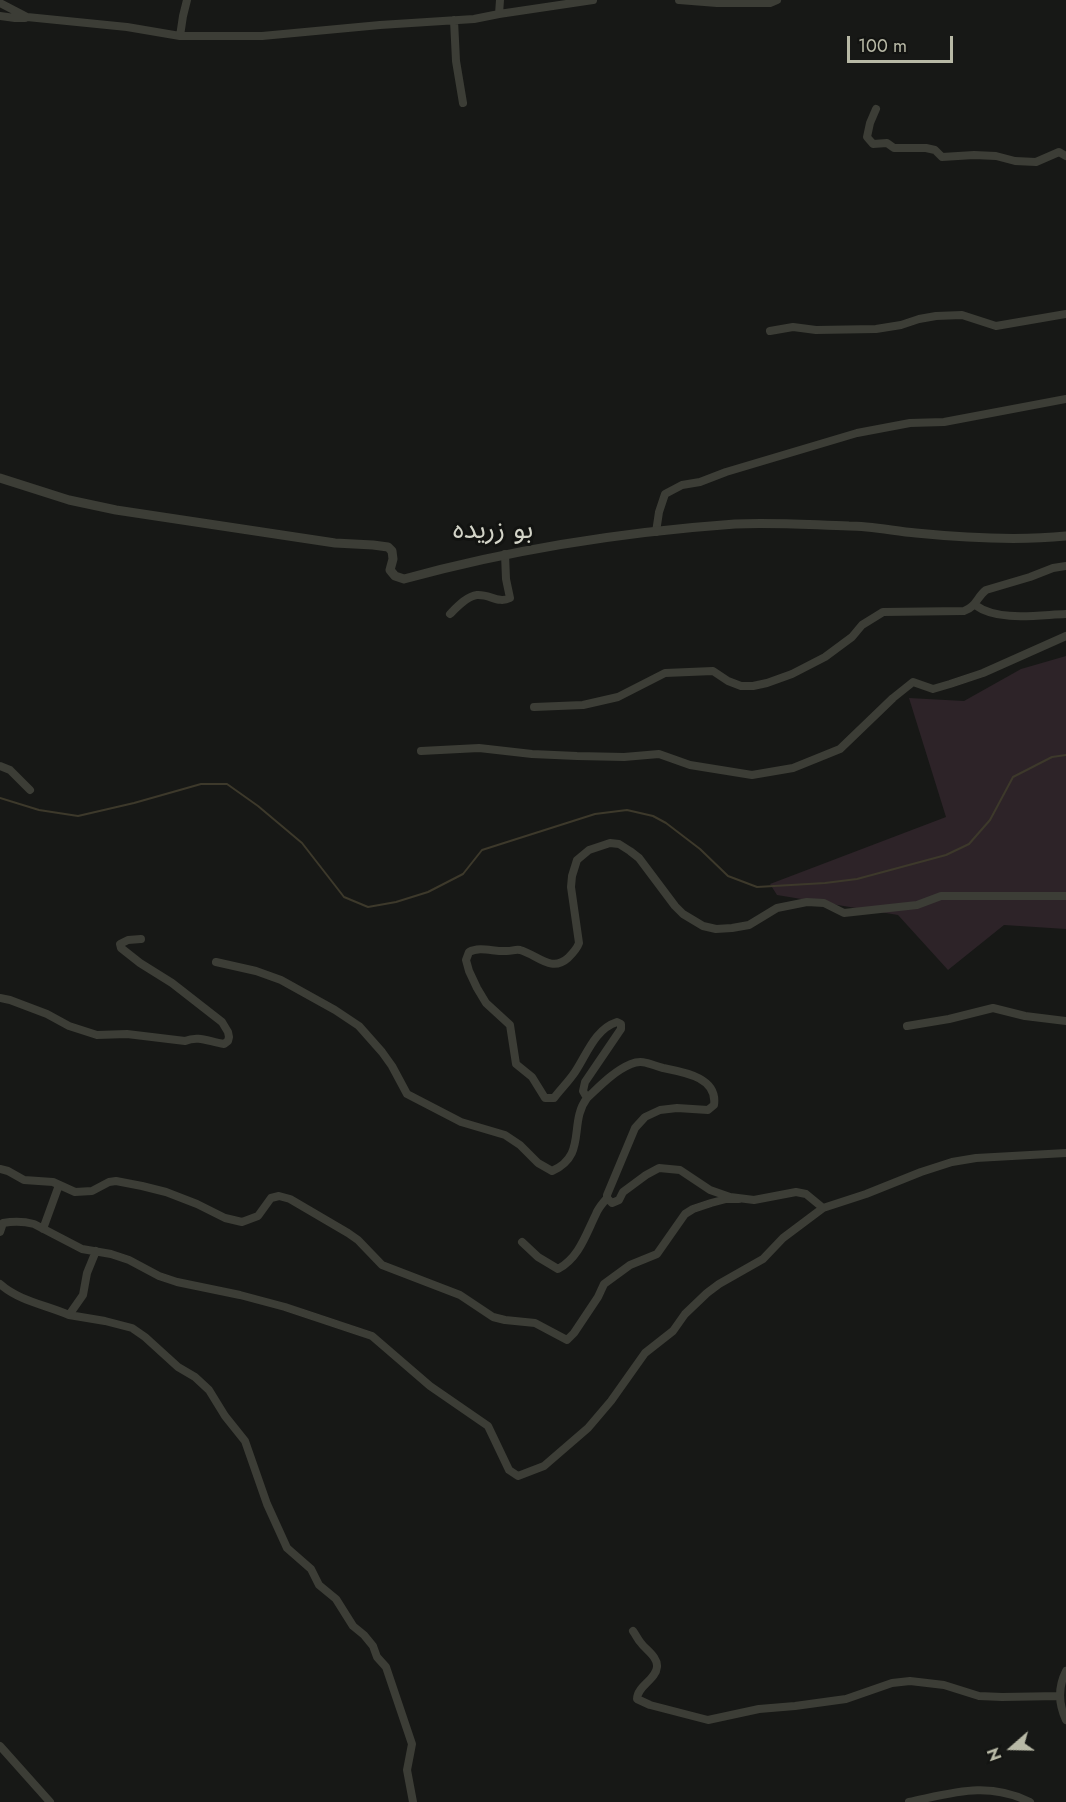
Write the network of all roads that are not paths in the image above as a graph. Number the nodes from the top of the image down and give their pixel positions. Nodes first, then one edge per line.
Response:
1 (187, 0) edge
2 (500, 0) edge
3 (593, 0) edge
4 (679, 0) edge
5 (777, 0) edge
6 (0, 3) edge
7 (499, 14) junction
8 (0, 15) edge
9 (27, 17) junction
10 (454, 20) junction
11 (180, 36) junction
12 (463, 103) dead end
13 (876, 109) dead end
14 (1066, 156) edge
15 (1066, 314) edge
16 (770, 332) dead end
17 (1066, 399) edge
18 (0, 478) edge
19 (656, 532) junction
20 (1066, 536) edge
21 (505, 554) junction
22 (1066, 566) edge
23 (975, 605) junction
24 (450, 614) dead end
25 (1066, 614) edge
26 (1066, 636) edge
27 (534, 707) dead end
28 (421, 751) dead end
29 (0, 766) edge
30 (30, 790) dead end
31 (1066, 896) edge
32 (141, 939) dead end
33 (216, 963) dead end
34 (0, 998) edge
35 (1066, 1021) edge
36 (907, 1026) dead end
37 (587, 1098) junction
38 (1066, 1154) edge
39 (0, 1169) edge
40 (59, 1185) junction
41 (607, 1198) junction
42 (739, 1198) junction
43 (823, 1208) junction
44 (1, 1223) edge
45 (42, 1229) junction
46 (0, 1232) edge
47 (522, 1242) dead end
48 (96, 1251) junction
49 (0, 1284) edge
50 (69, 1315) junction
51 (633, 1631) dead end
52 (1066, 1671) edge
53 (1060, 1696) junction
54 (1066, 1720) edge
55 (0, 1746) edge
56 (50, 1802) edge
57 (413, 1802) edge
58 (909, 1802) edge
59 (1030, 1802) edge

1 - 11 street
2 - 7 street
3 - 7 street
4 - 5 street
6 - 9 street
7 - 10 street
8 - 9 street
9 - 11 street
10 - 11 street
10 - 12 street
13 - 14 street
15 - 16 street
17 - 19 street
18 - 21 street
19 - 20 street
19 - 21 street
21 - 24 street
22 - 23 street
23 - 25 street
23 - 27 street
26 - 28 street
29 - 30 street
31 - 37 street
32 - 34 street
33 - 37 street
35 - 36 street
37 - 41 street
38 - 43 street
39 - 40 street
40 - 42 street
40 - 45 street
41 - 42 street
41 - 47 street
42 - 43 street
43 - 48 street
44 - 45 street
44 - 46 street
45 - 48 street
48 - 50 street
49 - 50 street
50 - 57 street
51 - 53 street
52 - 53 street
53 - 54 street
55 - 56 street
58 - 59 street

